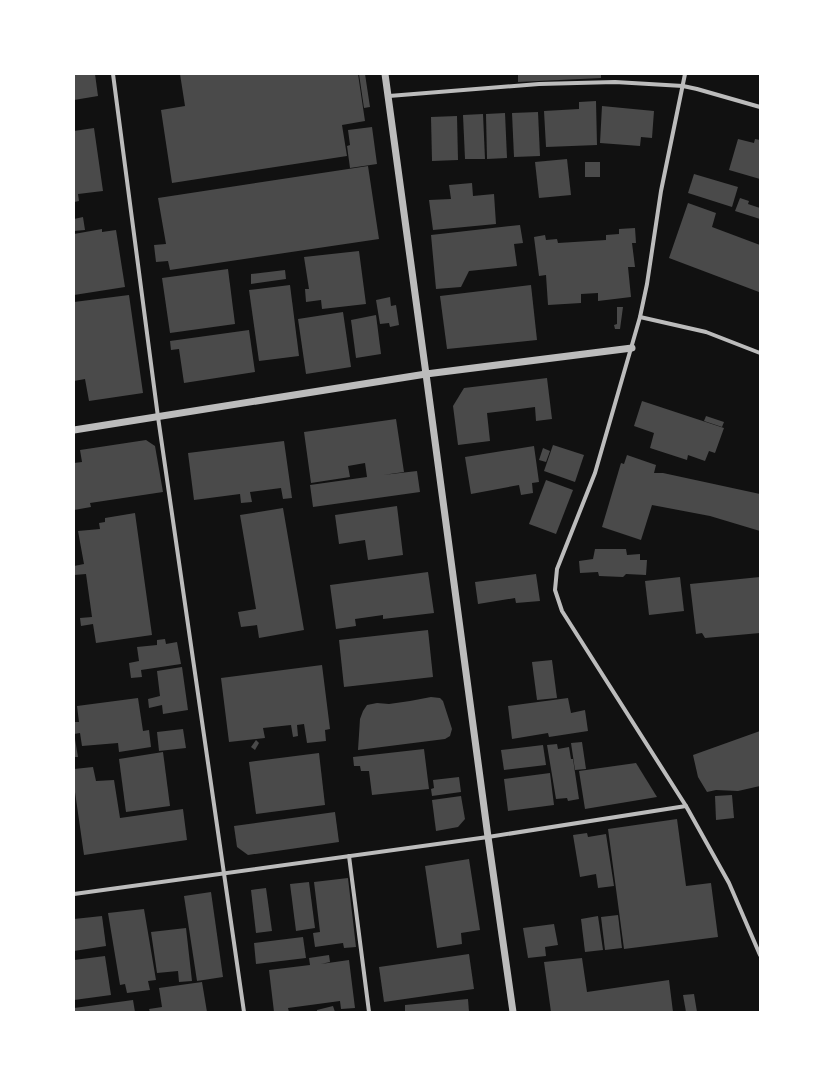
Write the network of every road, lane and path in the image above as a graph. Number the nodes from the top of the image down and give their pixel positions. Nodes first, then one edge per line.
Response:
1 (113, 74) edge
2 (385, 74) edge
3 (685, 74) edge
4 (683, 86) junction
5 (389, 96) junction
6 (760, 107) edge
7 (640, 317) junction
8 (632, 348) junction
9 (760, 353) edge
10 (426, 374) junction
11 (158, 417) junction
12 (74, 430) edge
13 (686, 806) junction
14 (488, 837) junction
15 (349, 856) junction
16 (225, 873) junction
17 (74, 894) edge
18 (760, 955) edge
19 (244, 1012) edge
20 (369, 1012) edge
21 (513, 1012) edge

1 - 11 street
2 - 5 street
3 - 4 street
4 - 5 street
4 - 6 street
4 - 7 street
5 - 10 street
7 - 8 street
7 - 9 street
8 - 10 street
8 - 13 street
10 - 11 street
10 - 14 street
11 - 12 street
11 - 16 street
13 - 14 street
13 - 18 street
14 - 15 street
14 - 21 street
15 - 16 street
15 - 20 street
16 - 17 street
16 - 19 street

